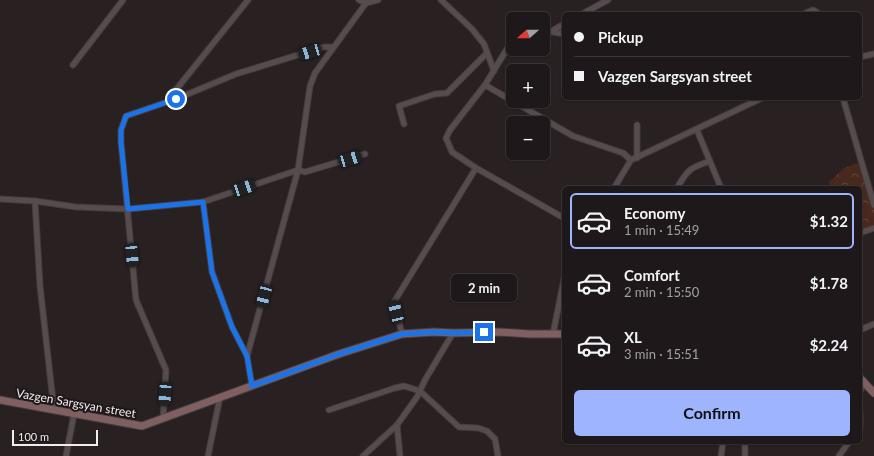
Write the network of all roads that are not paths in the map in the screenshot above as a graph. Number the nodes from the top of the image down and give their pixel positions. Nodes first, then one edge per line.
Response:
1 (123, 0) edge
2 (248, 0) edge
3 (359, 0) edge
4 (378, 0) edge
5 (441, 0) edge
6 (608, 0) edge
7 (366, 3) junction
8 (586, 12) edge
9 (562, 25) edge
10 (552, 31) joint
11 (562, 34) edge
12 (334, 47) junction
13 (506, 51) edge
14 (487, 53) junction
15 (874, 54) edge
16 (862, 57) edge
17 (72, 65) dead end
18 (494, 71) junction
19 (485, 85) junction
20 (176, 99) junction
21 (758, 100) edge
22 (844, 100) edge
23 (404, 124) dead end
24 (636, 124) dead end
25 (697, 130) junction
26 (365, 154) dead end
27 (637, 158) junction
28 (631, 160) junction
29 (710, 161) junction
30 (476, 168) junction
31 (298, 170) junction
32 (615, 186) edge
33 (678, 186) edge
34 (720, 186) edge
35 (0, 199) edge
36 (35, 201) junction
37 (203, 202) junction
38 (874, 205) edge
39 (128, 209) junction
40 (562, 217) edge
41 (874, 228) edge
42 (862, 232) edge
43 (562, 290) edge
44 (874, 324) edge
45 (862, 329) edge
46 (453, 333) junction
47 (402, 334) junction
48 (553, 334) junction
49 (562, 334) edge
50 (247, 356) junction
51 (863, 381) edge
52 (252, 386) junction
53 (420, 391) junction
54 (874, 393) edge
55 (220, 397) junction
56 (0, 400) edge
57 (54, 410) junction
58 (329, 410) dead end
59 (74, 414) junction
60 (163, 418) junction
61 (397, 424) junction
62 (723, 444) edge
63 (745, 444) edge
64 (848, 444) edge
65 (66, 456) edge
66 (208, 456) edge
67 (364, 456) edge
68 (400, 456) edge
69 (498, 456) edge
70 (722, 456) edge
71 (745, 456) edge
72 (839, 456) edge

1 - 17 street
2 - 20 street
3 - 7 street
4 - 7 street
5 - 14 street
6 - 8 street
7 - 12 street
9 - 10 street
10 - 11 street
12 - 20 street
12 - 31 street
13 - 18 street
14 - 18 street
14 - 23 street
15 - 16 street
18 - 19 street
19 - 28 street
19 - 30 street
20 - 39 street
21 - 25 street
22 - 38 street
24 - 27 street
25 - 27 street
25 - 29 street
26 - 31 street
27 - 28 street
28 - 32 street
29 - 33 street
29 - 34 street
30 - 40 street
30 - 47 street
31 - 37 street
31 - 50 street
35 - 36 street
36 - 39 street
36 - 57 street
37 - 39 street
37 - 50 street
39 - 60 street
41 - 42 street
43 - 48 street
44 - 45 street
46 - 47 street, Vazgen Sargsyan street
46 - 48 street, Vazgen Sargsyan street
46 - 53 street
47 - 52 street, Vazgen Sargsyan street
48 - 49 street, Vazgen Sargsyan street
50 - 52 street
51 - 54 street
52 - 55 street, Vazgen Sargsyan street
53 - 58 street
53 - 61 street
53 - 69 street
55 - 60 street, Vazgen Sargsyan street
55 - 66 street
56 - 57 street, Vazgen Sargsyan street
57 - 59 street, Vazgen Sargsyan street
59 - 60 street, Vazgen Sargsyan street
59 - 65 street
61 - 67 street
61 - 68 street
62 - 70 street
63 - 71 street
64 - 72 street

